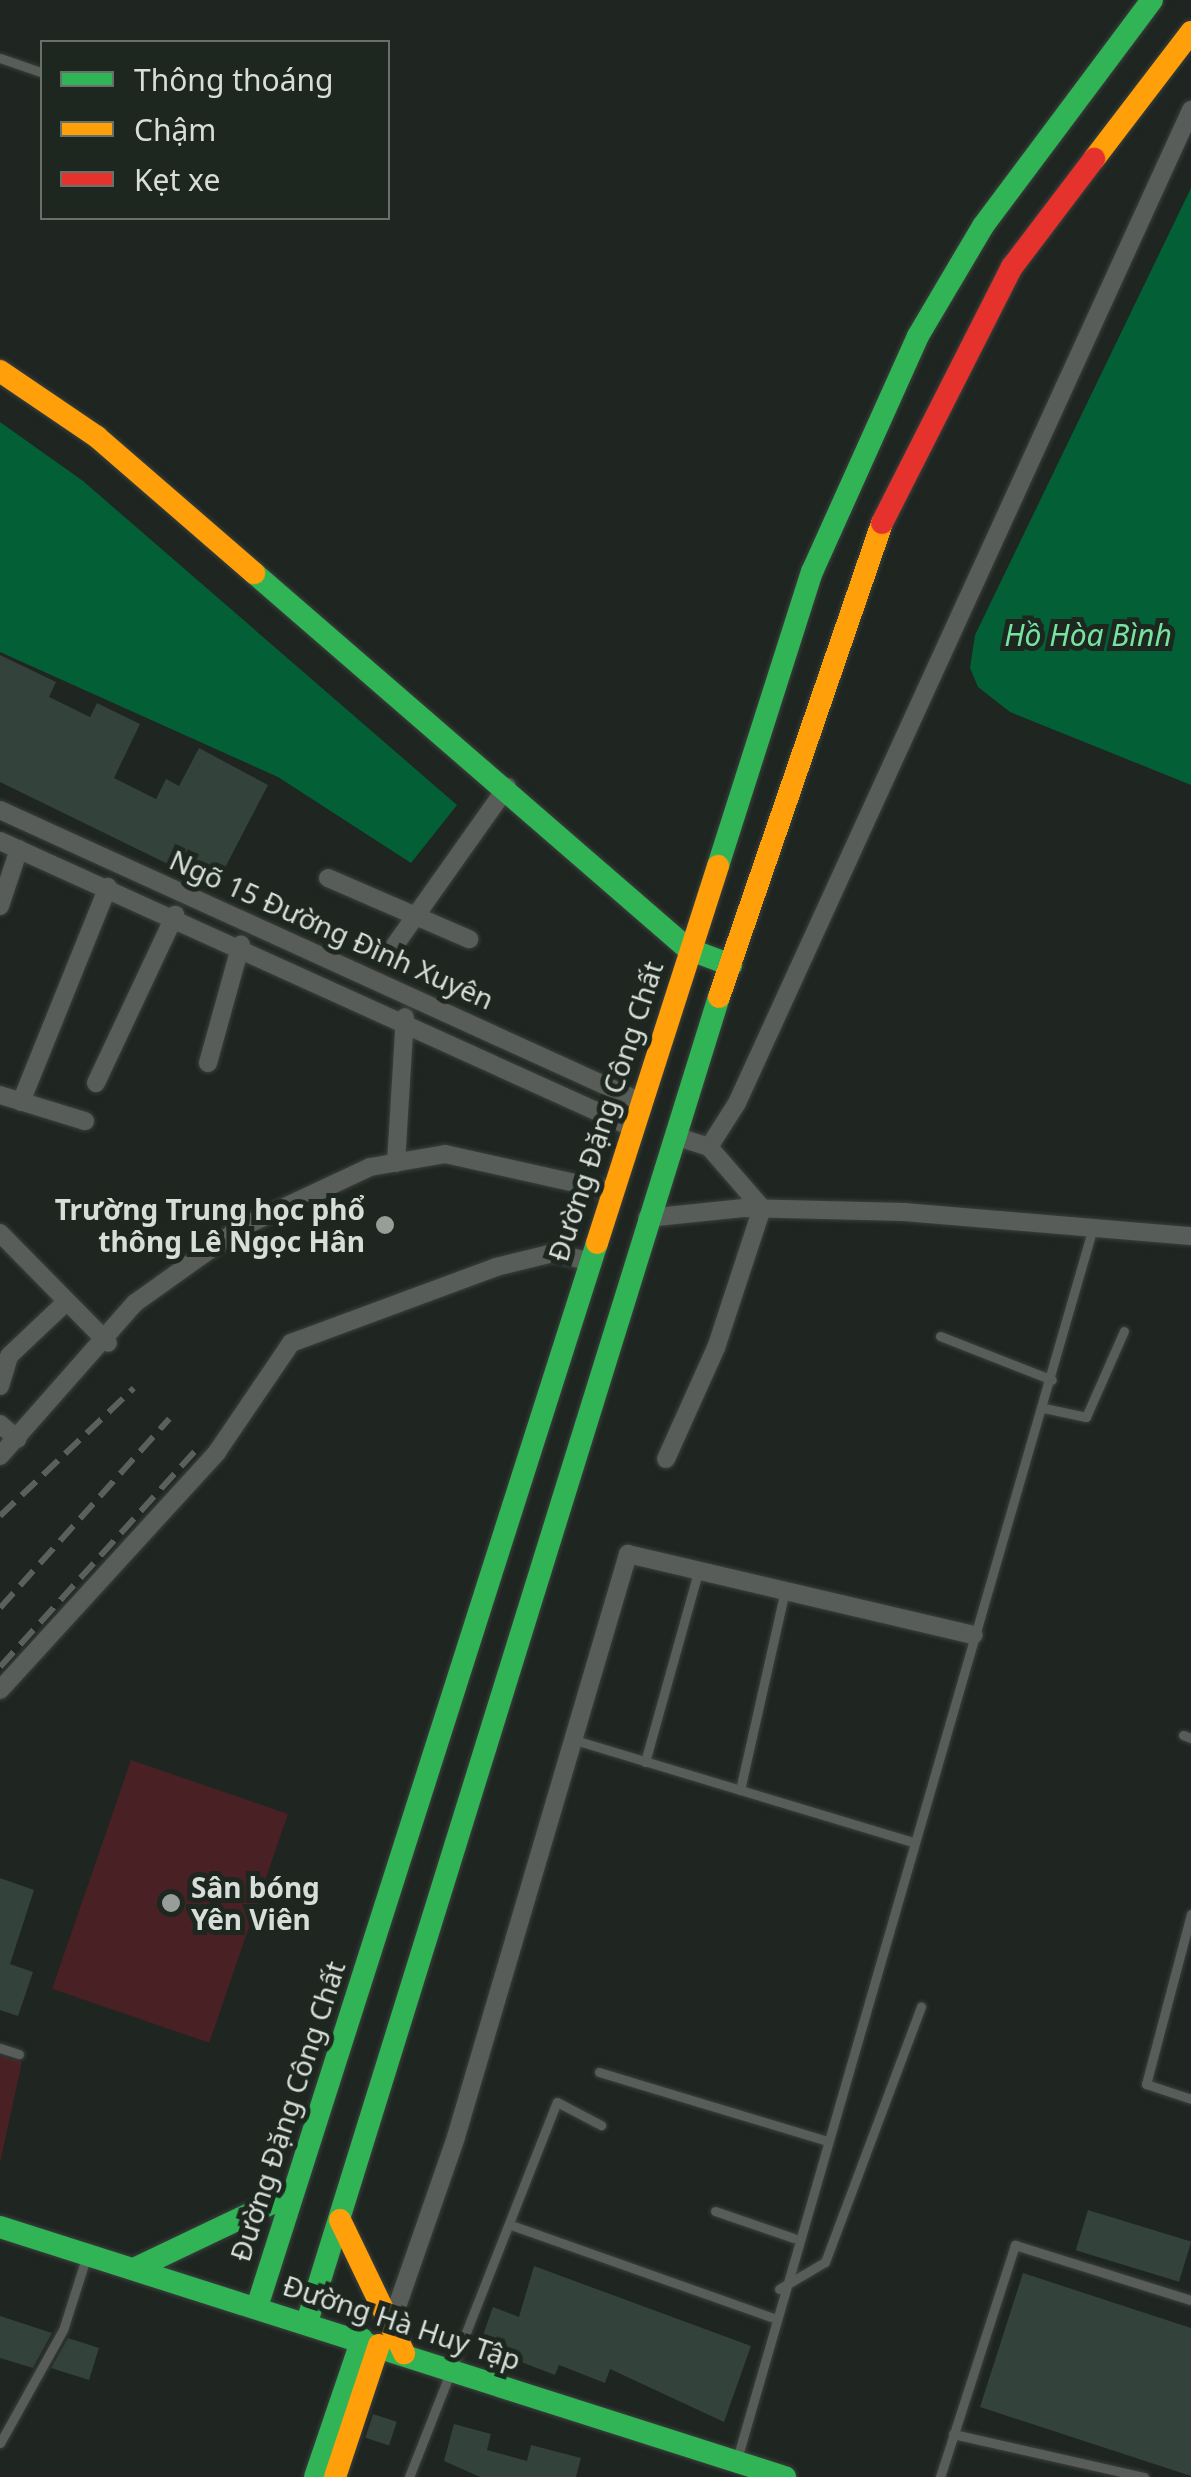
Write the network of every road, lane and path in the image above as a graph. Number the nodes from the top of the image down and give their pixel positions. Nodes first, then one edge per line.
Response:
1 (1152, 0) edge
2 (1191, 32) edge
3 (0, 58) edge
4 (40, 72) edge
5 (1191, 110) edge
6 (0, 371) edge
7 (507, 787) junction
8 (0, 810) edge
9 (0, 841) edge
10 (20, 850) junction
11 (328, 878) dead end
12 (108, 887) junction
13 (210, 904) junction
14 (0, 906) edge
15 (175, 915) junction
16 (412, 920) junction
17 (200, 926) junction
18 (469, 940) dead end
19 (241, 944) junction
20 (396, 945) dead end
21 (688, 949) junction
22 (731, 965) junction
23 (405, 1018) junction
24 (208, 1063) dead end
25 (96, 1083) dead end
26 (0, 1095) edge
27 (639, 1101) junction
28 (22, 1102) junction
29 (85, 1121) dead end
30 (632, 1128) junction
31 (675, 1136) junction
32 (709, 1147) junction
33 (396, 1163) junction
34 (611, 1192) junction
35 (762, 1208) junction
36 (647, 1218) junction
37 (1093, 1228) junction
38 (0, 1232) edge
39 (1191, 1236) edge
40 (589, 1261) junction
41 (580, 1286) junction
42 (624, 1297) junction
43 (63, 1305) junction
44 (1124, 1331) dead end
45 (940, 1336) dead end
46 (108, 1343) junction
47 (1052, 1380) junction
48 (0, 1386) edge
49 (1044, 1408) junction
50 (0, 1424) edge
51 (18, 1438) junction
52 (0, 1456) edge
53 (666, 1459) dead end
54 (699, 1570) junction
55 (785, 1590) junction
56 (974, 1635) junction
57 (0, 1690) edge
58 (575, 1740) junction
59 (645, 1762) junction
60 (740, 1790) junction
61 (913, 1842) junction
62 (1191, 1914) edge
63 (921, 2006) dead end
64 (0, 2048) edge
65 (19, 2054) dead end
66 (598, 2072) dead end
67 (1191, 2099) edge
68 (601, 2126) dead end
69 (824, 2140) junction
70 (291, 2194) junction
71 (716, 2211) dead end
72 (340, 2220) junction
73 (511, 2225) junction
74 (0, 2227) edge
75 (794, 2238) junction
76 (87, 2254) junction
77 (134, 2269) junction
78 (779, 2289) junction
79 (1191, 2300) edge
80 (256, 2306) junction
81 (770, 2317) junction
82 (307, 2322) junction
83 (378, 2336) junction
84 (457, 2370) junction
85 (953, 2434) junction
86 (0, 2443) edge
87 (736, 2461) junction
88 (315, 2477) edge
89 (334, 2477) edge
90 (410, 2477) edge
91 (784, 2477) edge
92 (940, 2477) edge
93 (1144, 2477) edge

1 - 21 main road, Đường Đặng Công Chất
2 - 22 main road
3 - 4 lane
5 - 32 street
6 - 7 main road
7 - 16 street
7 - 21 main road
8 - 13 street, Ngõ 15 Đường Đình Xuyên
9 - 10 street, Ngõ 15 Đường Đình Xuyên
10 - 12 street, Ngõ 15 Đường Đình Xuyên
10 - 14 street
11 - 16 street
12 - 15 street, Ngõ 15 Đường Đình Xuyên
12 - 28 street
13 - 17 street
13 - 27 street, Ngõ 15 Đường Đình Xuyên
15 - 17 street, Ngõ 15 Đường Đình Xuyên
15 - 25 street
16 - 18 street
16 - 20 street
17 - 19 street, Ngõ 15 Đường Đình Xuyên
19 - 23 street, Ngõ 15 Đường Đình Xuyên
19 - 24 street
21 - 22 main road
21 - 27 main road, Đường Đặng Công Chất
22 - 31 main road
23 - 30 street, Ngõ 15 Đường Đình Xuyên
23 - 33 street
26 - 28 street
27 - 30 main road, Đường Đặng Công Chất
28 - 29 street
30 - 34 main road, Đường Đặng Công Chất
31 - 32 street
31 - 36 main road
32 - 35 street
33 - 34 street
33 - 46 street
34 - 40 main road, Đường Đặng Công Chất
35 - 36 street
35 - 37 street
35 - 53 street
36 - 42 main road
37 - 39 street
37 - 47 lane
38 - 43 street
40 - 41 main road, Đường Đặng Công Chất
40 - 57 street
41 - 42 main road
41 - 70 main road, Đường Đặng Công Chất
42 - 72 main road
43 - 46 street
43 - 48 street
44 - 49 lane
45 - 47 lane
46 - 51 street
47 - 49 lane
49 - 56 lane
50 - 51 street
51 - 52 street
54 - 55 street
54 - 58 street
54 - 59 lane
55 - 56 street
55 - 60 lane
56 - 61 lane
58 - 59 lane
58 - 83 street
59 - 60 lane
60 - 61 lane
61 - 69 lane
62 - 67 lane
63 - 78 lane
64 - 65 lane
66 - 69 lane
68 - 73 lane
69 - 75 lane
70 - 77 main road
70 - 80 main road, Đường Đặng Công Chất
71 - 75 lane
72 - 82 main road
72 - 83 main road
73 - 81 lane
73 - 84 lane
74 - 76 main road, Đường Hà Huy Tập
75 - 78 lane
76 - 77 main road, Đường Hà Huy Tập
76 - 86 lane
77 - 80 main road, Đường Hà Huy Tập
78 - 81 lane
79 - 85 lane
80 - 82 main road, Đường Hà Huy Tập
81 - 87 lane
82 - 83 main road, Đường Hà Huy Tập
83 - 84 main road, Đường Hà Huy Tập
83 - 88 main road
83 - 89 main road
84 - 87 main road, Đường Hà Huy Tập
84 - 90 lane
85 - 92 lane
85 - 93 lane
87 - 91 main road, Đường Hà Huy Tập

